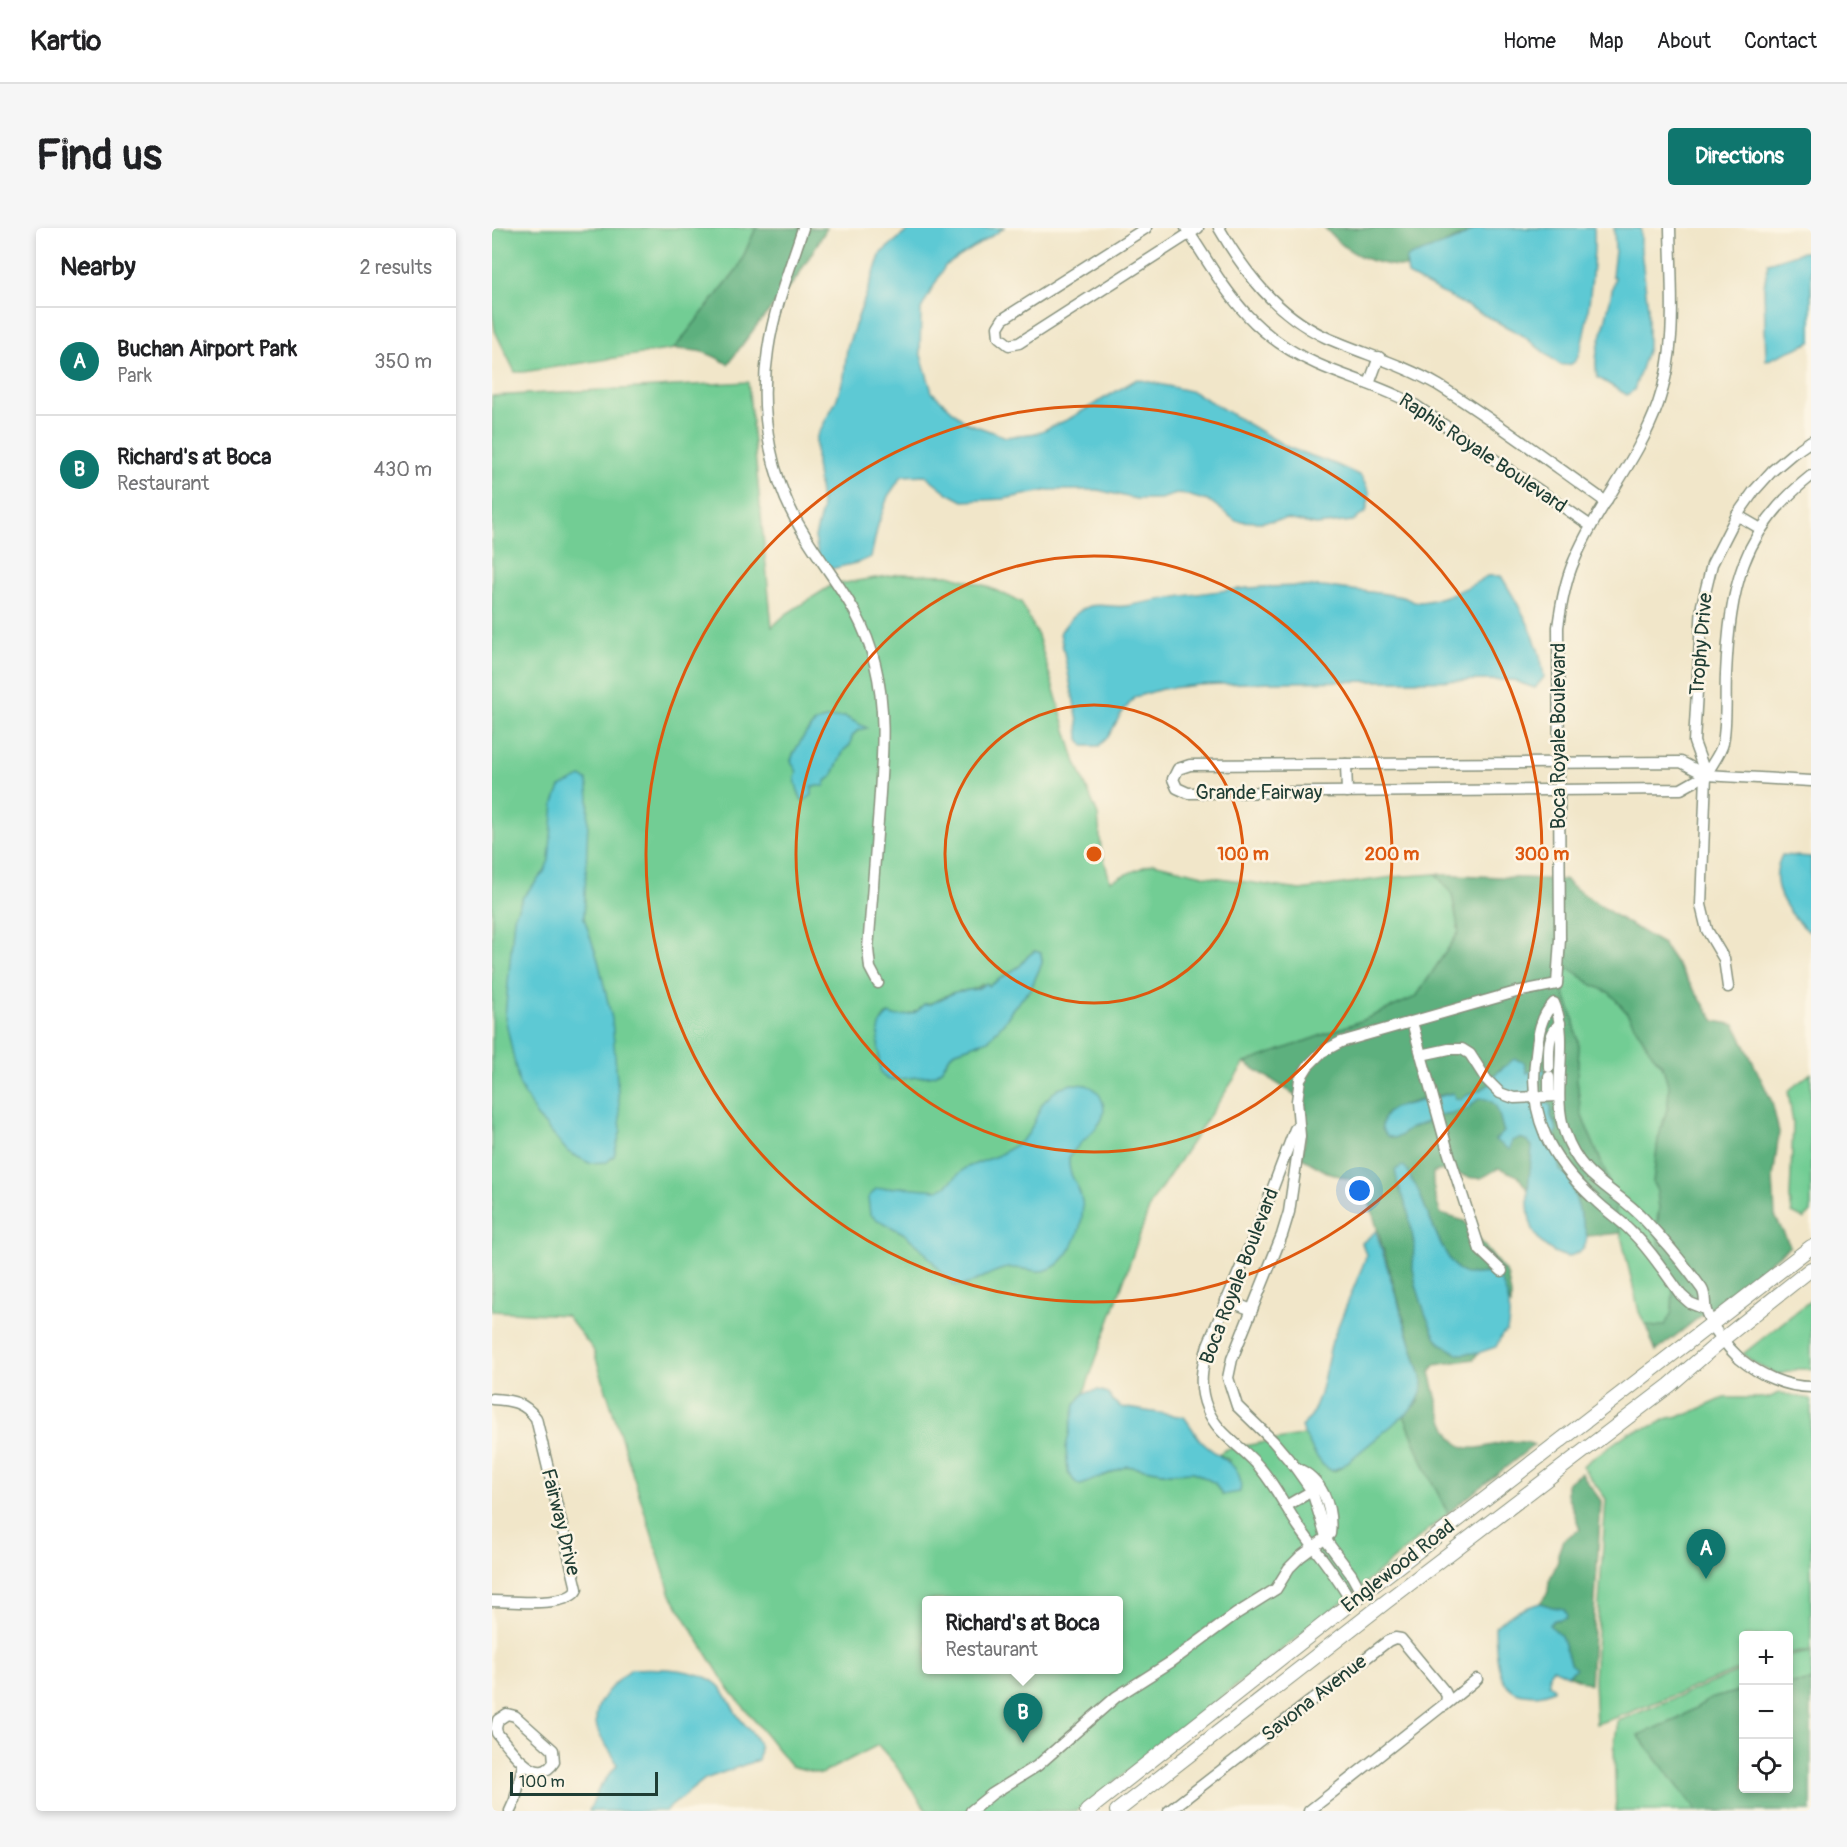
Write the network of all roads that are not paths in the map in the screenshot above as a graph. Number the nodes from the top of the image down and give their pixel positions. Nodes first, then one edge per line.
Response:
1 (803, 228) edge
2 (1146, 228) edge
3 (1220, 228) edge
4 (1670, 228) edge
5 (1191, 230) edge
6 (1379, 357) junction
7 (1369, 384) junction
8 (1811, 441) edge
9 (1811, 476) edge
10 (1606, 502) junction
11 (1737, 514) junction
12 (1592, 526) junction
13 (1761, 529) junction
14 (1558, 762) junction
15 (1346, 764) junction
16 (1706, 775) junction
17 (1811, 781) edge
18 (1558, 790) junction
19 (1347, 792) junction
20 (878, 983) dead end
21 (1557, 984) junction
22 (1728, 987) dead end
23 (1554, 1004) junction
24 (1412, 1022) junction
25 (1560, 1023) junction
26 (1537, 1043) junction
27 (1550, 1043) junction
28 (1421, 1055) junction
29 (1553, 1096) junction
30 (1535, 1097) junction
31 (1298, 1120) junction
32 (1811, 1247) edge
33 (1811, 1269) edge
34 (1502, 1271) dead end
35 (1226, 1300) junction
36 (1705, 1309) junction
37 (1252, 1310) junction
38 (1711, 1323) junction
39 (1723, 1339) junction
40 (1811, 1387) edge
41 (492, 1399) edge
42 (1295, 1467) junction
43 (1312, 1491) junction
44 (1286, 1506) junction
45 (1328, 1540) junction
46 (1313, 1546) junction
47 (1357, 1598) junction
48 (492, 1601) edge
49 (1289, 1678) junction
50 (1477, 1679) dead end
51 (1445, 1703) junction
52 (523, 1765) junction
53 (1096, 1808) edge
54 (510, 1811) edge
55 (971, 1811) edge
56 (1117, 1811) edge
57 (1168, 1811) edge
58 (1309, 1811) edge

1 - 20 street
2 - 5 street
3 - 6 street, Raphis Royale Boulevard
4 - 10 street, Boca Royale Boulevard
5 - 7 street, Raphis Royale Boulevard
6 - 7 street
6 - 10 street, Raphis Royale Boulevard
7 - 12 street, Raphis Royale Boulevard
8 - 11 street, Trophy Drive
9 - 13 street, Trophy Drive
10 - 12 street, Boca Royale Boulevard
11 - 13 street
11 - 16 street, Trophy Drive
12 - 14 street, Boca Royale Boulevard
13 - 16 street, Trophy Drive
14 - 15 street, Grande Fairway
14 - 16 street, Grande Fairway
14 - 18 street, Boca Royale Boulevard
15 - 19 street
15 - 19 street, Grande Fairway
16 - 17 street
16 - 18 street, Grande Fairway
16 - 22 street, Trophy Drive
18 - 19 street, Grande Fairway
18 - 21 street, Boca Royale Boulevard
21 - 23 street
21 - 24 street, Boca Royale Boulevard
23 - 25 street
23 - 26 street
24 - 28 street
24 - 31 street, Boca Royale Boulevard
25 - 27 street
25 - 29 street
26 - 27 street
26 - 30 street
27 - 29 street
28 - 30 street
28 - 34 street
29 - 30 street
29 - 36 street
30 - 36 street
31 - 35 street, Boca Royale Boulevard
31 - 37 street, Boca Royale Boulevard
32 - 38 main road, Englewood Road
33 - 39 main road, Englewood Road
35 - 37 street
35 - 44 street, Boca Royale Boulevard
36 - 38 street
37 - 42 street, Boca Royale Boulevard
38 - 39 street
38 - 47 main road, Englewood Road
39 - 40 street
39 - 49 main road, Englewood Road
41 - 48 street, Fairway Drive
42 - 43 street, Boca Royale Boulevard
42 - 45 street
43 - 44 street
43 - 45 street, Boca Royale Boulevard
44 - 46 street, Boca Royale Boulevard
45 - 46 street
45 - 47 street, Boca Royale Boulevard
46 - 47 street, Boca Royale Boulevard
46 - 55 street
47 - 49 main road
47 - 53 main road, Englewood Road
49 - 56 main road, Englewood Road
50 - 51 street
51 - 57 street, Savona Avenue
51 - 58 street
52 - 52 street
52 - 54 street

